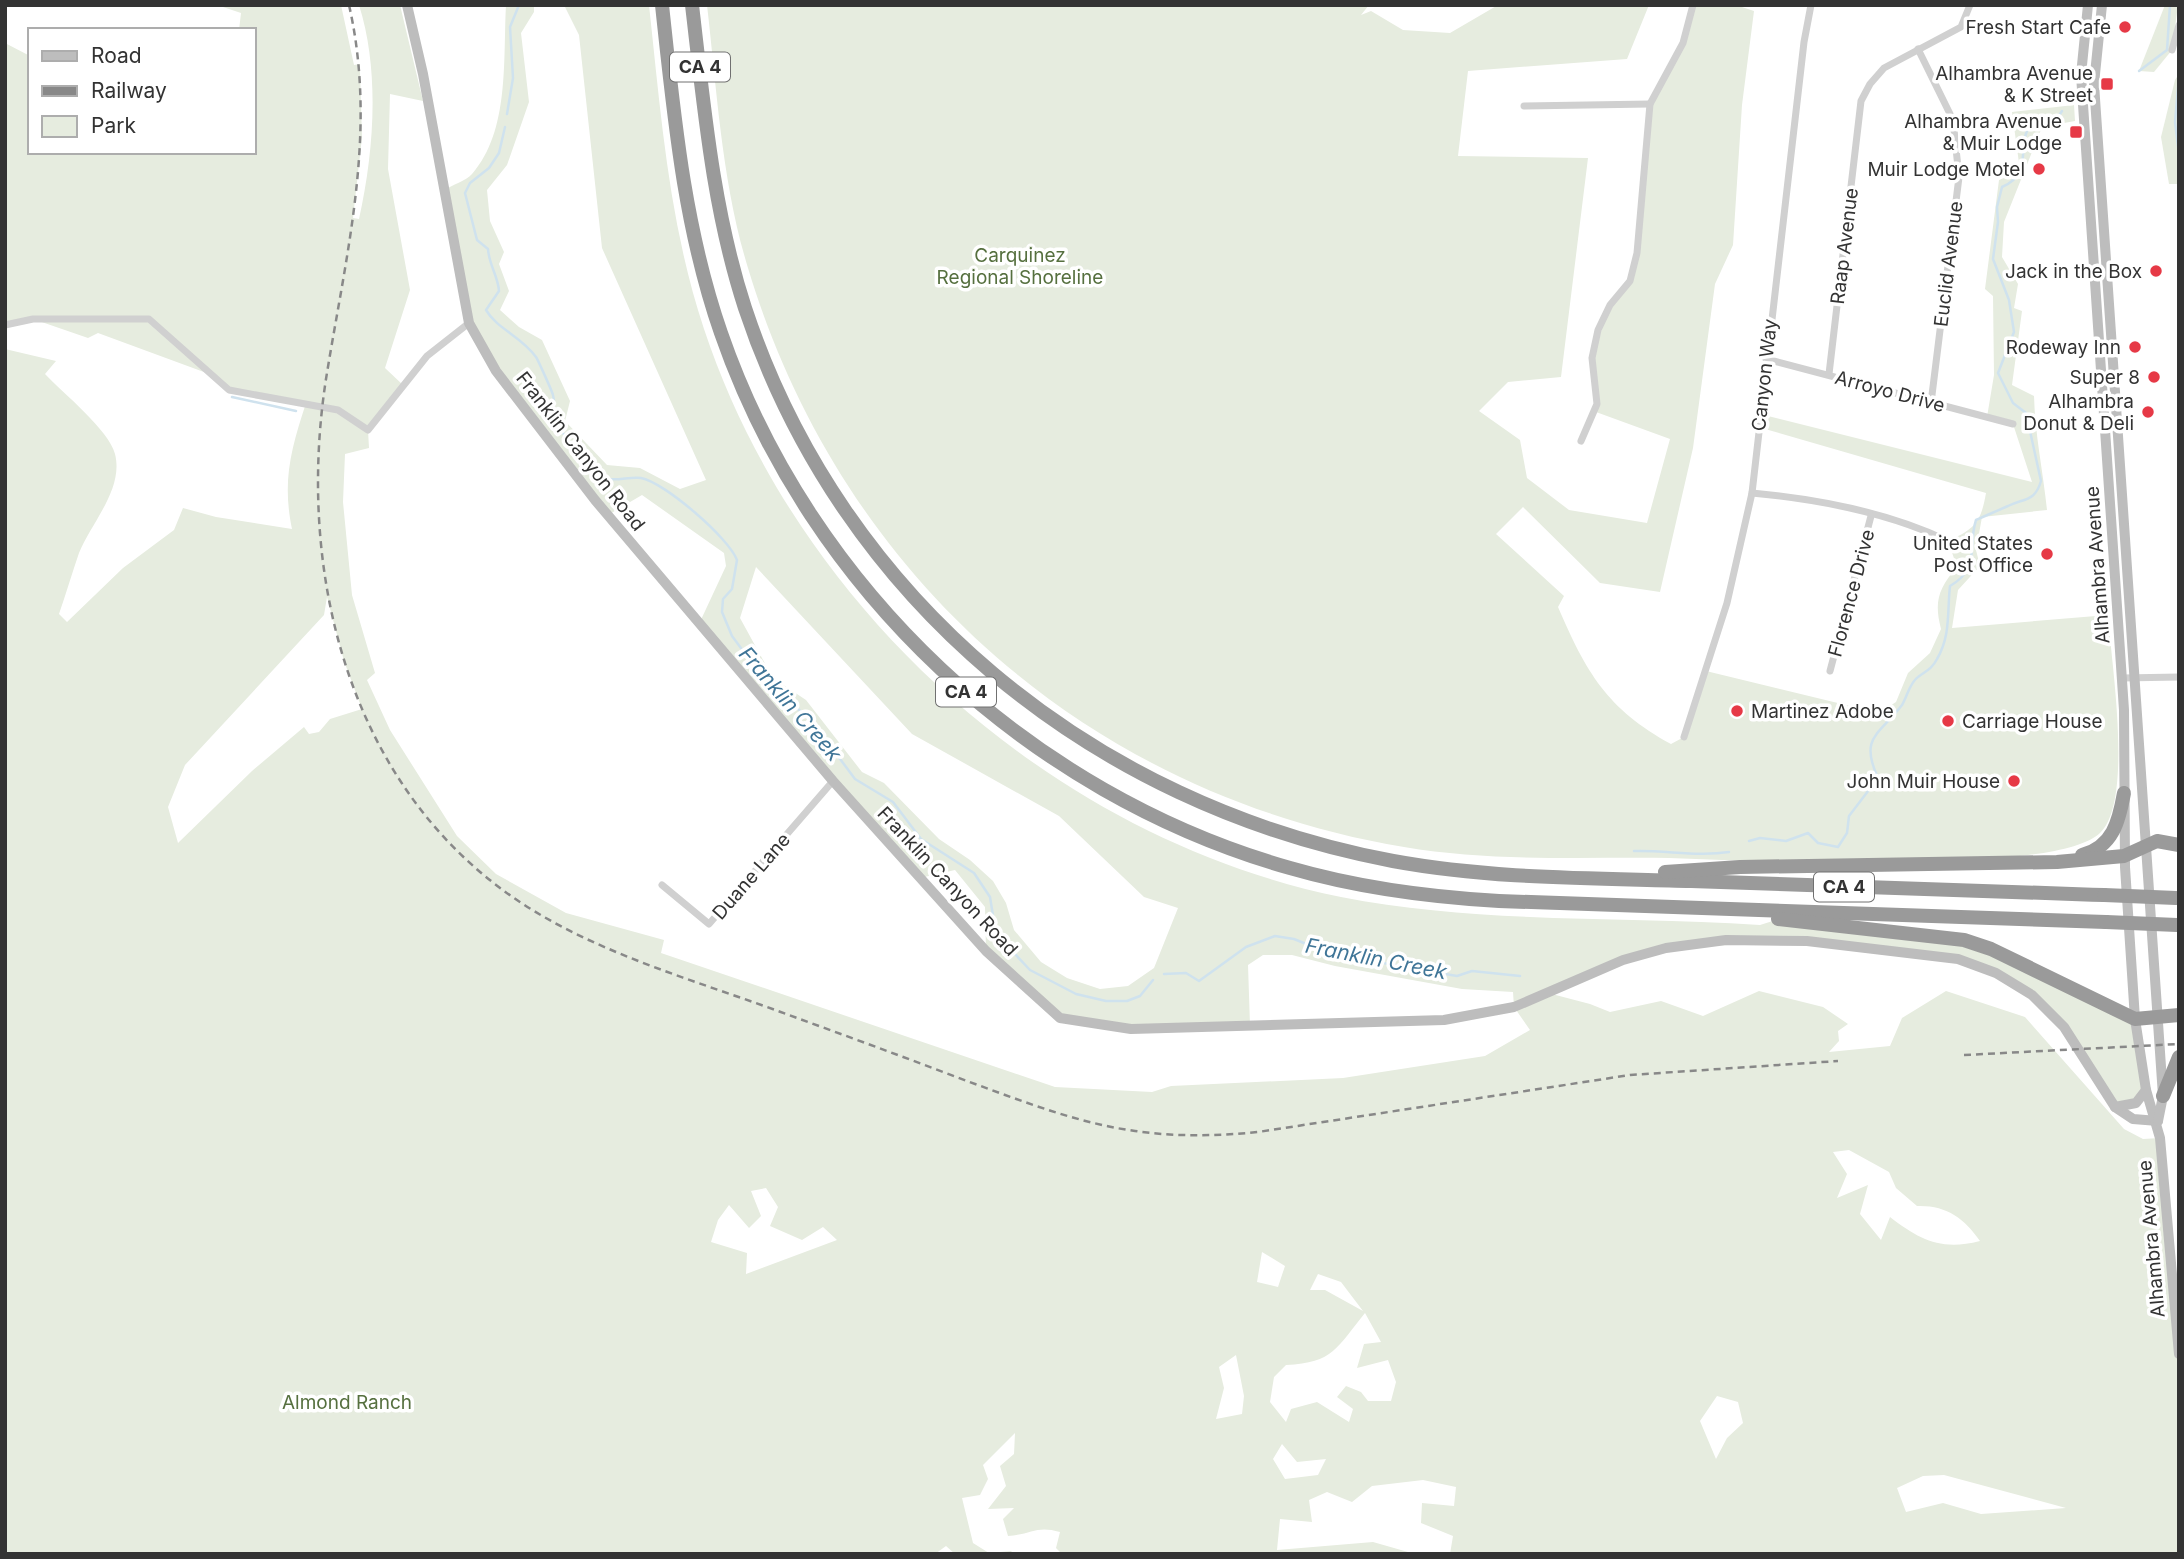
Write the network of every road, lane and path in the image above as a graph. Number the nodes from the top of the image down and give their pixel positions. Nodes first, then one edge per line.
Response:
1 (407, 5) edge
2 (662, 5) edge
3 (692, 5) edge
4 (1693, 5) edge
5 (1811, 5) edge
6 (1970, 5) edge
7 (2088, 5) edge
8 (2102, 5) edge
9 (2179, 26) edge
10 (1918, 49) junction
11 (2172, 50) dead end
12 (1650, 104) junction
13 (1524, 107) dead end
14 (469, 323) junction
15 (5, 325) edge
16 (1766, 359) junction
17 (1829, 374) junction
18 (1931, 403) junction
19 (2013, 424) dead end
20 (1581, 441) dead end
21 (1752, 494) junction
22 (1871, 516) junction
23 (1948, 541) dead end
24 (1830, 671) dead end
25 (2179, 677) edge
26 (2122, 678) junction
27 (2135, 678) junction
28 (1684, 737) dead end
29 (833, 781) junction
30 (2124, 793) junction
31 (2179, 845) edge
32 (2147, 846) junction
33 (2124, 856) junction
34 (2057, 862) junction
35 (1584, 877) junction
36 (662, 885) dead end
37 (2178, 898) edge
38 (1690, 907) junction
39 (2178, 925) edge
40 (2179, 1015) edge
41 (2158, 1017) junction
42 (2135, 1019) junction
43 (2179, 1057) edge
44 (2147, 1090) junction
45 (2163, 1096) junction
46 (2115, 1107) junction
47 (2158, 1121) junction
48 (2179, 1354) edge

1 - 14 main road, Franklin Canyon Road
2 - 38 highway, CA 4
3 - 35 highway, CA 4
4 - 12 street
5 - 16 street, Canyon Way
6 - 10 street, Raap Avenue
7 - 26 main road, Alhambra Avenue
8 - 27 main road, Alhambra Avenue
9 - 11 street
10 - 17 street, Raap Avenue
10 - 18 street, Euclid Avenue
12 - 13 street
12 - 20 street
14 - 15 street
14 - 29 main road, Franklin Canyon Road
16 - 17 street, Arroyo Drive
16 - 21 street, Canyon Way
17 - 18 street, Arroyo Drive
18 - 19 street, Arroyo Drive
21 - 22 street
21 - 28 street, Canyon Way
22 - 23 street
22 - 24 street, Florence Drive
25 - 27 street
26 - 27 street
26 - 30 main road, Alhambra Avenue
27 - 32 main road, Alhambra Avenue
29 - 36 street, Duane Lane
29 - 46 main road, Franklin Canyon Road
30 - 33 main road, Alhambra Avenue
30 - 34 highway
31 - 32 highway
32 - 33 highway
32 - 41 main road, Alhambra Avenue
33 - 34 highway
33 - 42 main road, Alhambra Avenue
34 - 35 highway
35 - 37 highway, CA 4, bridge
38 - 39 highway, CA 4, bridge
38 - 42 highway
40 - 41 highway
41 - 42 highway
41 - 45 main road, Alhambra Avenue
42 - 44 main road, Alhambra Avenue
43 - 45 highway
44 - 46 main road
44 - 47 main road, Alhambra Avenue
45 - 47 main road, Alhambra Avenue
46 - 47 main road
47 - 48 main road, Alhambra Avenue

